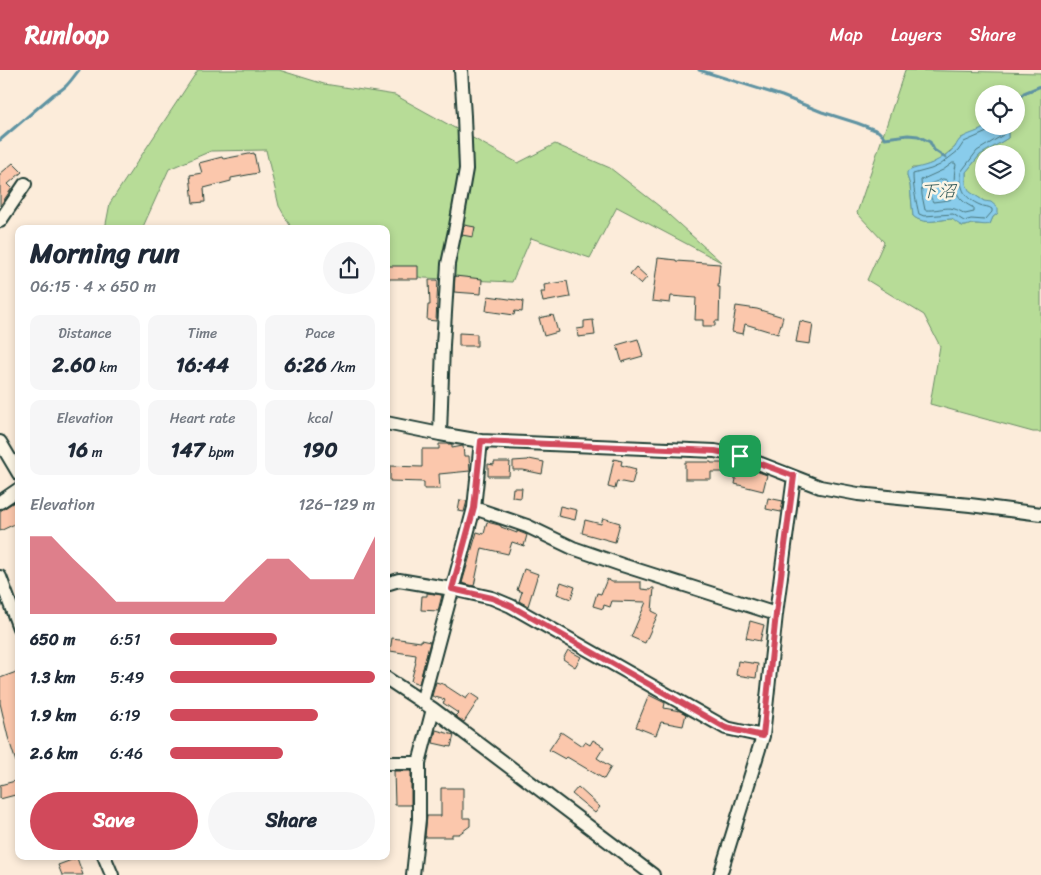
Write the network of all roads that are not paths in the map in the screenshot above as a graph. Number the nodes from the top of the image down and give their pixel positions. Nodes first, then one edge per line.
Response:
1 (461, 70) edge
2 (25, 184) dead end
3 (0, 221) edge
4 (390, 423) edge
5 (440, 434) junction
6 (481, 441) junction
7 (0, 442) edge
8 (15, 467) edge
9 (794, 476) junction
10 (15, 492) edge
11 (0, 502) edge
12 (474, 508) junction
13 (1041, 514) edge
14 (0, 577) edge
15 (390, 583) edge
16 (452, 589) junction
17 (776, 614) junction
18 (15, 617) edge
19 (390, 681) edge
20 (422, 702) junction
21 (432, 709) junction
22 (763, 736) junction
23 (390, 763) edge
24 (418, 763) junction
25 (106, 860) edge
26 (112, 875) edge
27 (413, 875) edge
28 (653, 875) edge
29 (720, 875) edge

1 - 5 street
2 - 3 street
4 - 5 street
5 - 6 street
6 - 9 street
6 - 12 street
7 - 8 street
9 - 13 street
9 - 17 street
10 - 11 street
12 - 16 street
12 - 17 street
14 - 18 street
15 - 16 street
16 - 20 street
16 - 22 street
17 - 22 street
19 - 20 street
20 - 21 street
21 - 24 street
21 - 28 street
22 - 29 street
23 - 24 street
24 - 27 street
25 - 26 street

